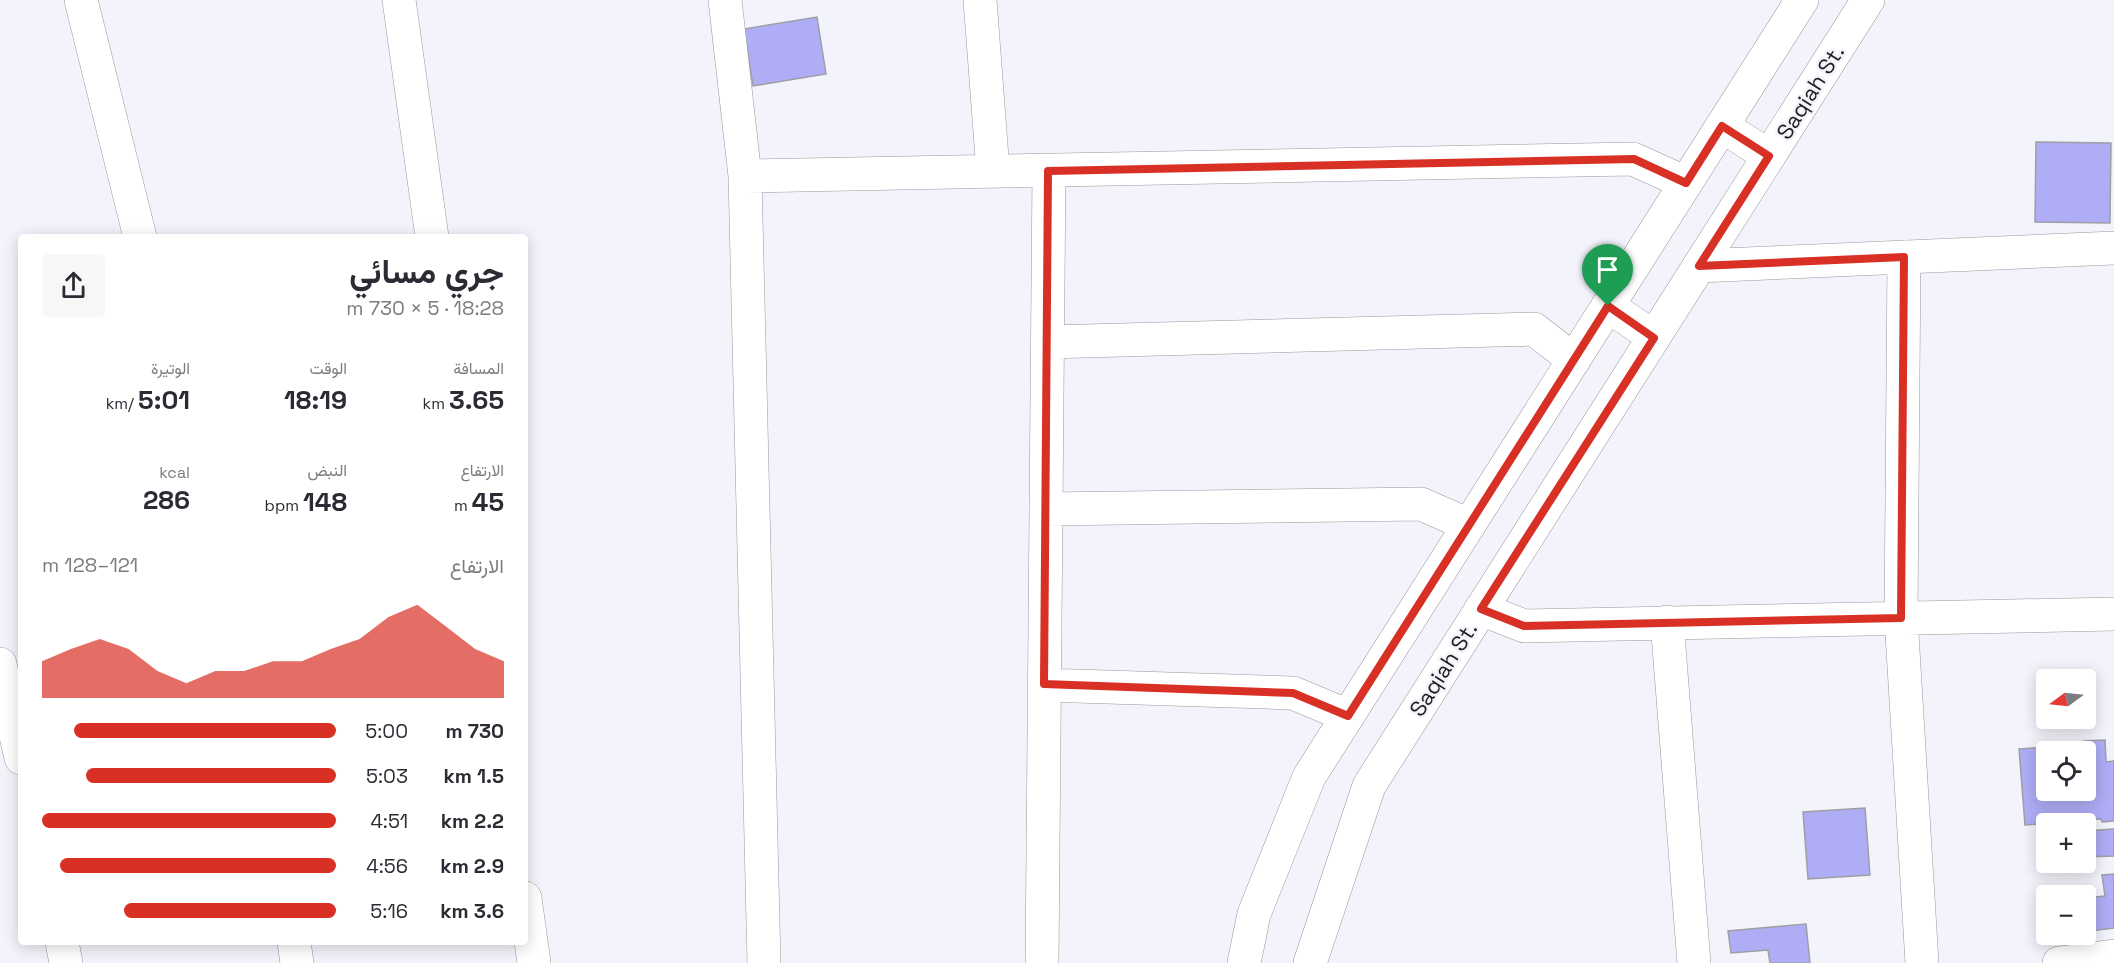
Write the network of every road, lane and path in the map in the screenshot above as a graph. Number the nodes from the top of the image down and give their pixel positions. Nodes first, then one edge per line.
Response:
1 (81, 0) edge
2 (399, 0) edge
3 (725, 0) edge
4 (980, 0) edge
5 (1802, 0) edge
6 (1868, 0) edge
7 (1722, 126) junction
8 (1769, 156) junction
9 (993, 171) junction
10 (1048, 171) junction
11 (745, 176) junction
12 (1686, 183) junction
13 (139, 234) edge
14 (432, 234) edge
15 (2114, 248) edge
16 (1904, 257) junction
17 (1699, 266) junction
18 (1608, 306) junction
19 (1654, 338) junction
20 (1047, 342) junction
21 (1574, 360) junction
22 (1046, 509) junction
23 (1469, 525) junction
24 (1481, 609) junction
25 (2114, 614) edge
26 (1901, 618) junction
27 (1667, 622) junction
28 (0, 664) edge
29 (1044, 684) junction
30 (1348, 716) junction
31 (18, 745) edge
32 (528, 920) edge
33 (63, 945) edge
34 (294, 945) edge
35 (2114, 956) edge
36 (66, 963) edge
37 (297, 963) edge
38 (534, 963) edge
39 (764, 963) edge
40 (1042, 963) edge
41 (1244, 963) edge
42 (1310, 963) edge
43 (1694, 963) edge
44 (1922, 963) edge
45 (2059, 963) edge

1 - 13 street
2 - 14 street
3 - 11 street
4 - 9 street
5 - 7 street
6 - 8 street, Saqiah St.
7 - 8 street
7 - 12 street
8 - 17 street, Saqiah St.
9 - 10 street
9 - 11 street
10 - 12 street
10 - 20 street
11 - 39 street
12 - 18 street
15 - 16 street
16 - 17 street
16 - 26 street
17 - 19 street, Saqiah St.
18 - 19 street
18 - 21 street
19 - 24 street, Saqiah St.
20 - 21 street
20 - 22 street
21 - 23 street
22 - 23 street
22 - 29 street
23 - 30 street
24 - 27 street
24 - 42 street, Saqiah St.
25 - 26 street
26 - 27 street
26 - 44 street
27 - 43 street
28 - 31 street
29 - 30 street
29 - 40 street
30 - 41 street
32 - 38 street
33 - 36 street
34 - 37 street
35 - 45 street

